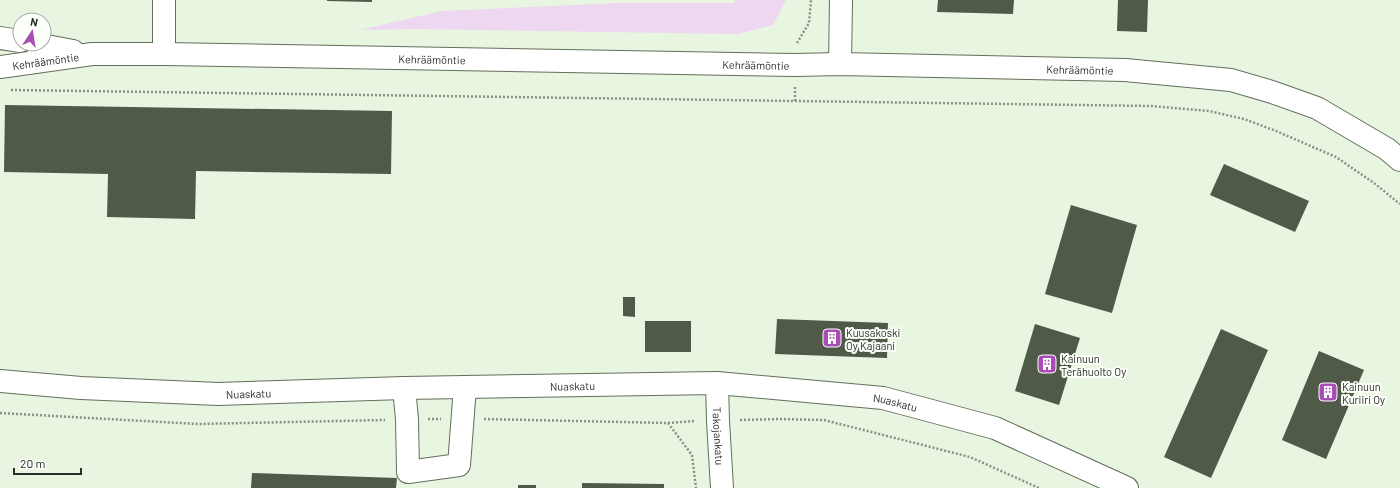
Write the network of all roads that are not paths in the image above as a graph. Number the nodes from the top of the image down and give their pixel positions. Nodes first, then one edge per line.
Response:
1 (164, 0) edge
2 (841, 0) edge
3 (0, 38) edge
4 (12, 40) edge
5 (52, 47) edge
6 (92, 54) junction
7 (164, 54) junction
8 (840, 64) junction
9 (0, 67) edge
10 (1400, 160) edge
11 (0, 381) edge
12 (717, 383) junction
13 (465, 387) junction
14 (404, 388) junction
15 (722, 488) edge
16 (1127, 488) edge

1 - 7 street
2 - 8 street
3 - 4 street
5 - 6 street, Kehräämöntie
6 - 7 street, Kehräämöntie
6 - 9 street, Kehräämöntie
7 - 8 street, Kehräämöntie
8 - 10 street, Kehräämöntie
11 - 14 street, Nuaskatu
12 - 13 street, Nuaskatu
12 - 15 street, Takojankatu
12 - 16 street, Nuaskatu
13 - 14 street, Nuaskatu
13 - 14 street

